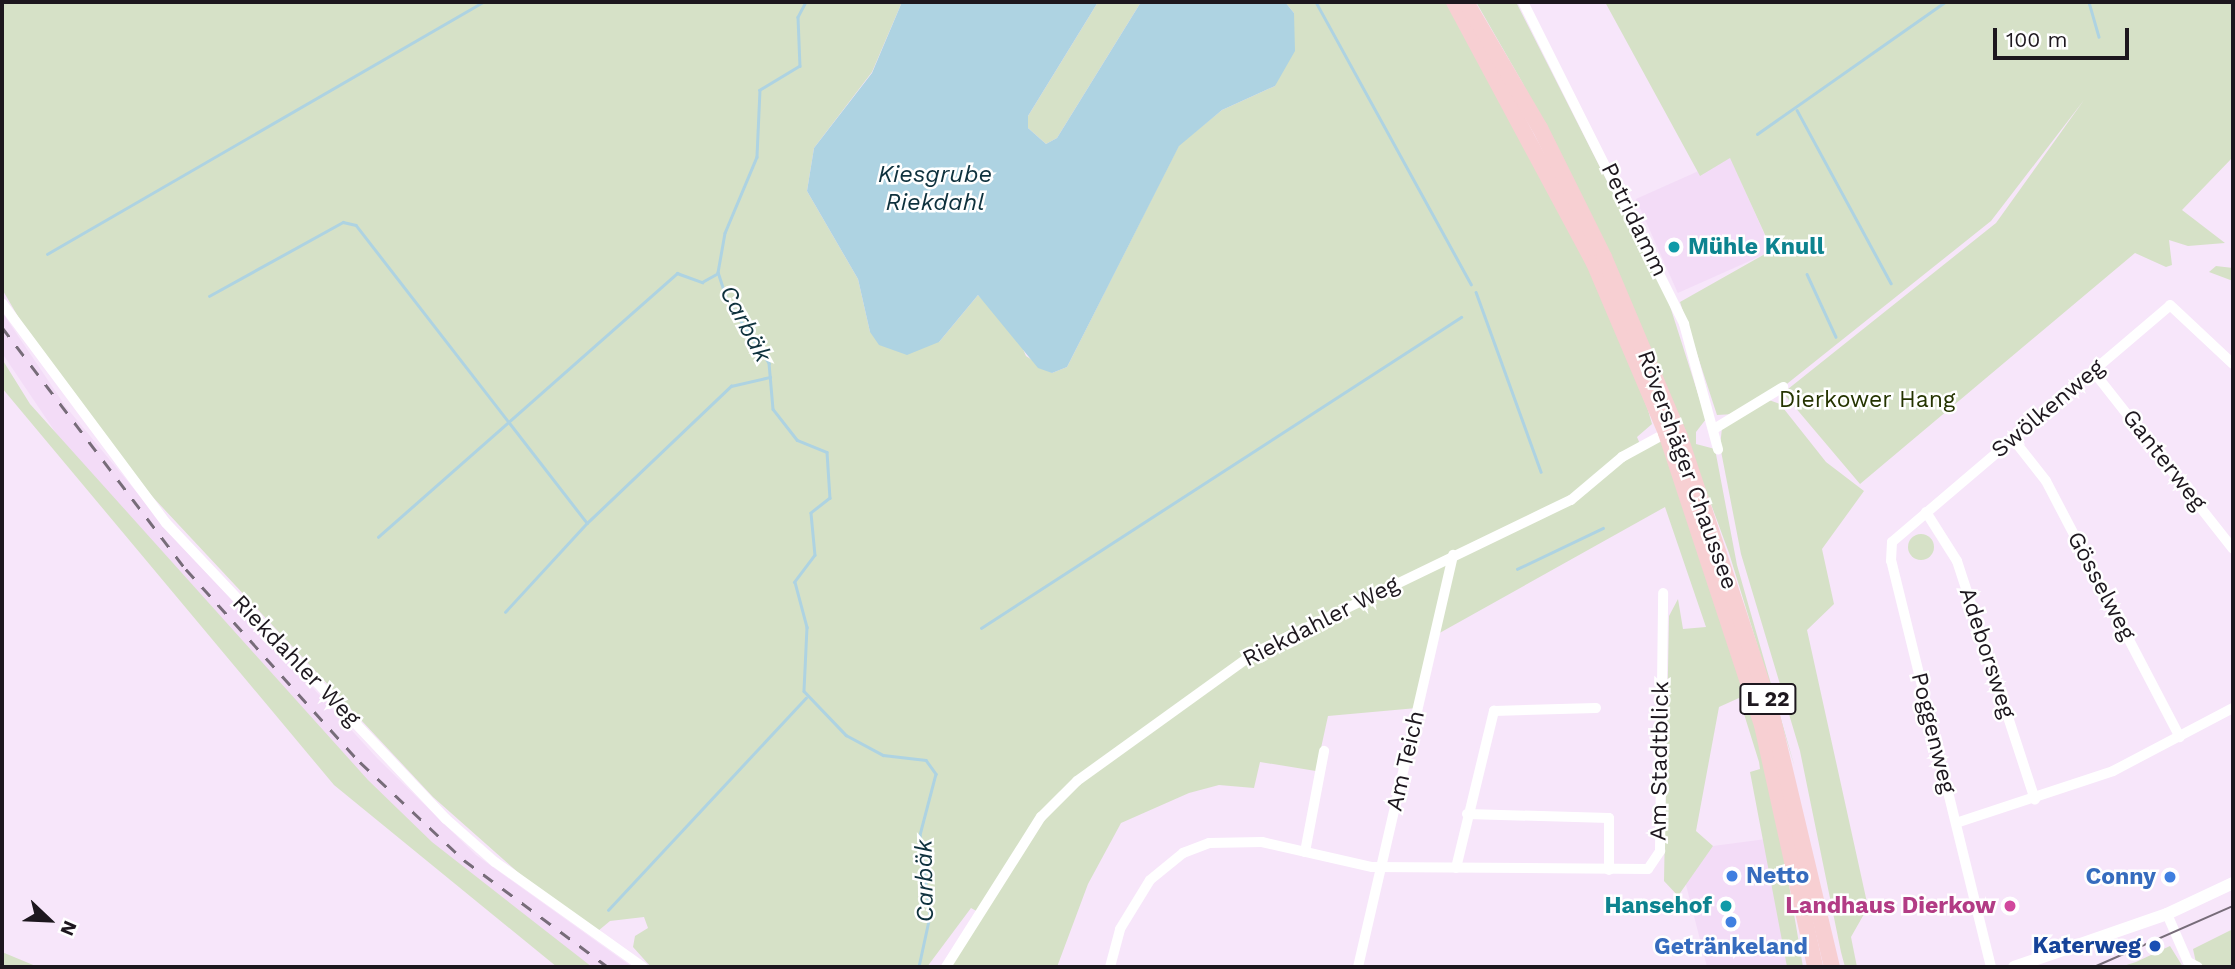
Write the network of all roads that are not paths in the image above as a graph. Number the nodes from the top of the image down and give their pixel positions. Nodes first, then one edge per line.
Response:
1 (1454, 2) edge
2 (1466, 2) edge
3 (1523, 2) edge
4 (2, 303) edge
5 (2233, 364) edge
6 (2093, 371) junction
7 (1783, 387) dead end
8 (1714, 429) junction
9 (1665, 433) junction
10 (2013, 439) junction
11 (1718, 449) dead end
12 (1926, 512) junction
13 (2233, 549) edge
14 (1453, 555) junction
15 (1663, 593) dead end
16 (1596, 708) dead end
17 (2233, 708) edge
18 (2180, 737) junction
19 (1324, 751) dead end
20 (2035, 800) junction
21 (1467, 814) junction
22 (1956, 822) junction
23 (1306, 852) junction
24 (1383, 867) junction
25 (1456, 868) junction
26 (1609, 870) junction
27 (2233, 883) edge
28 (2167, 914) junction
29 (643, 967) edge
30 (946, 967) edge
31 (1110, 967) edge
32 (1359, 967) edge
33 (1815, 967) edge
34 (1832, 967) edge
35 (1991, 967) edge
36 (2014, 967) edge
37 (2198, 967) edge

1 - 9 main road, Rövershäger Chaussee / L 22
2 - 34 main road, Rövershäger Chaussee / L 22
3 - 8 street, Petridamm
4 - 29 street, Riekdahler Weg
5 - 6 street, Swölkenweg
6 - 10 street, Swölkenweg
6 - 13 street, Ganterweg
7 - 8 street
8 - 11 street, Petridamm
9 - 14 street, Riekdahler Weg
9 - 33 main road, Rövershäger Chaussee / L 22
10 - 12 street, Swölkenweg
10 - 18 street, Gösselweg
12 - 20 street, Adeborsweg
12 - 22 street, Poggenweg
14 - 24 street, Am Teich
14 - 30 street, Riekdahler Weg
15 - 26 street, Am Stadtblick
16 - 21 street
17 - 18 street
18 - 20 street
19 - 23 street
20 - 22 street
21 - 25 street
21 - 26 street
22 - 35 street, Poggenweg
23 - 24 street, Am Stadtblick
23 - 31 street, Am Stadtblick
24 - 25 street, Am Stadtblick
24 - 32 street, Am Teich
25 - 26 street, Am Stadtblick
27 - 28 street
28 - 36 street
28 - 37 street

